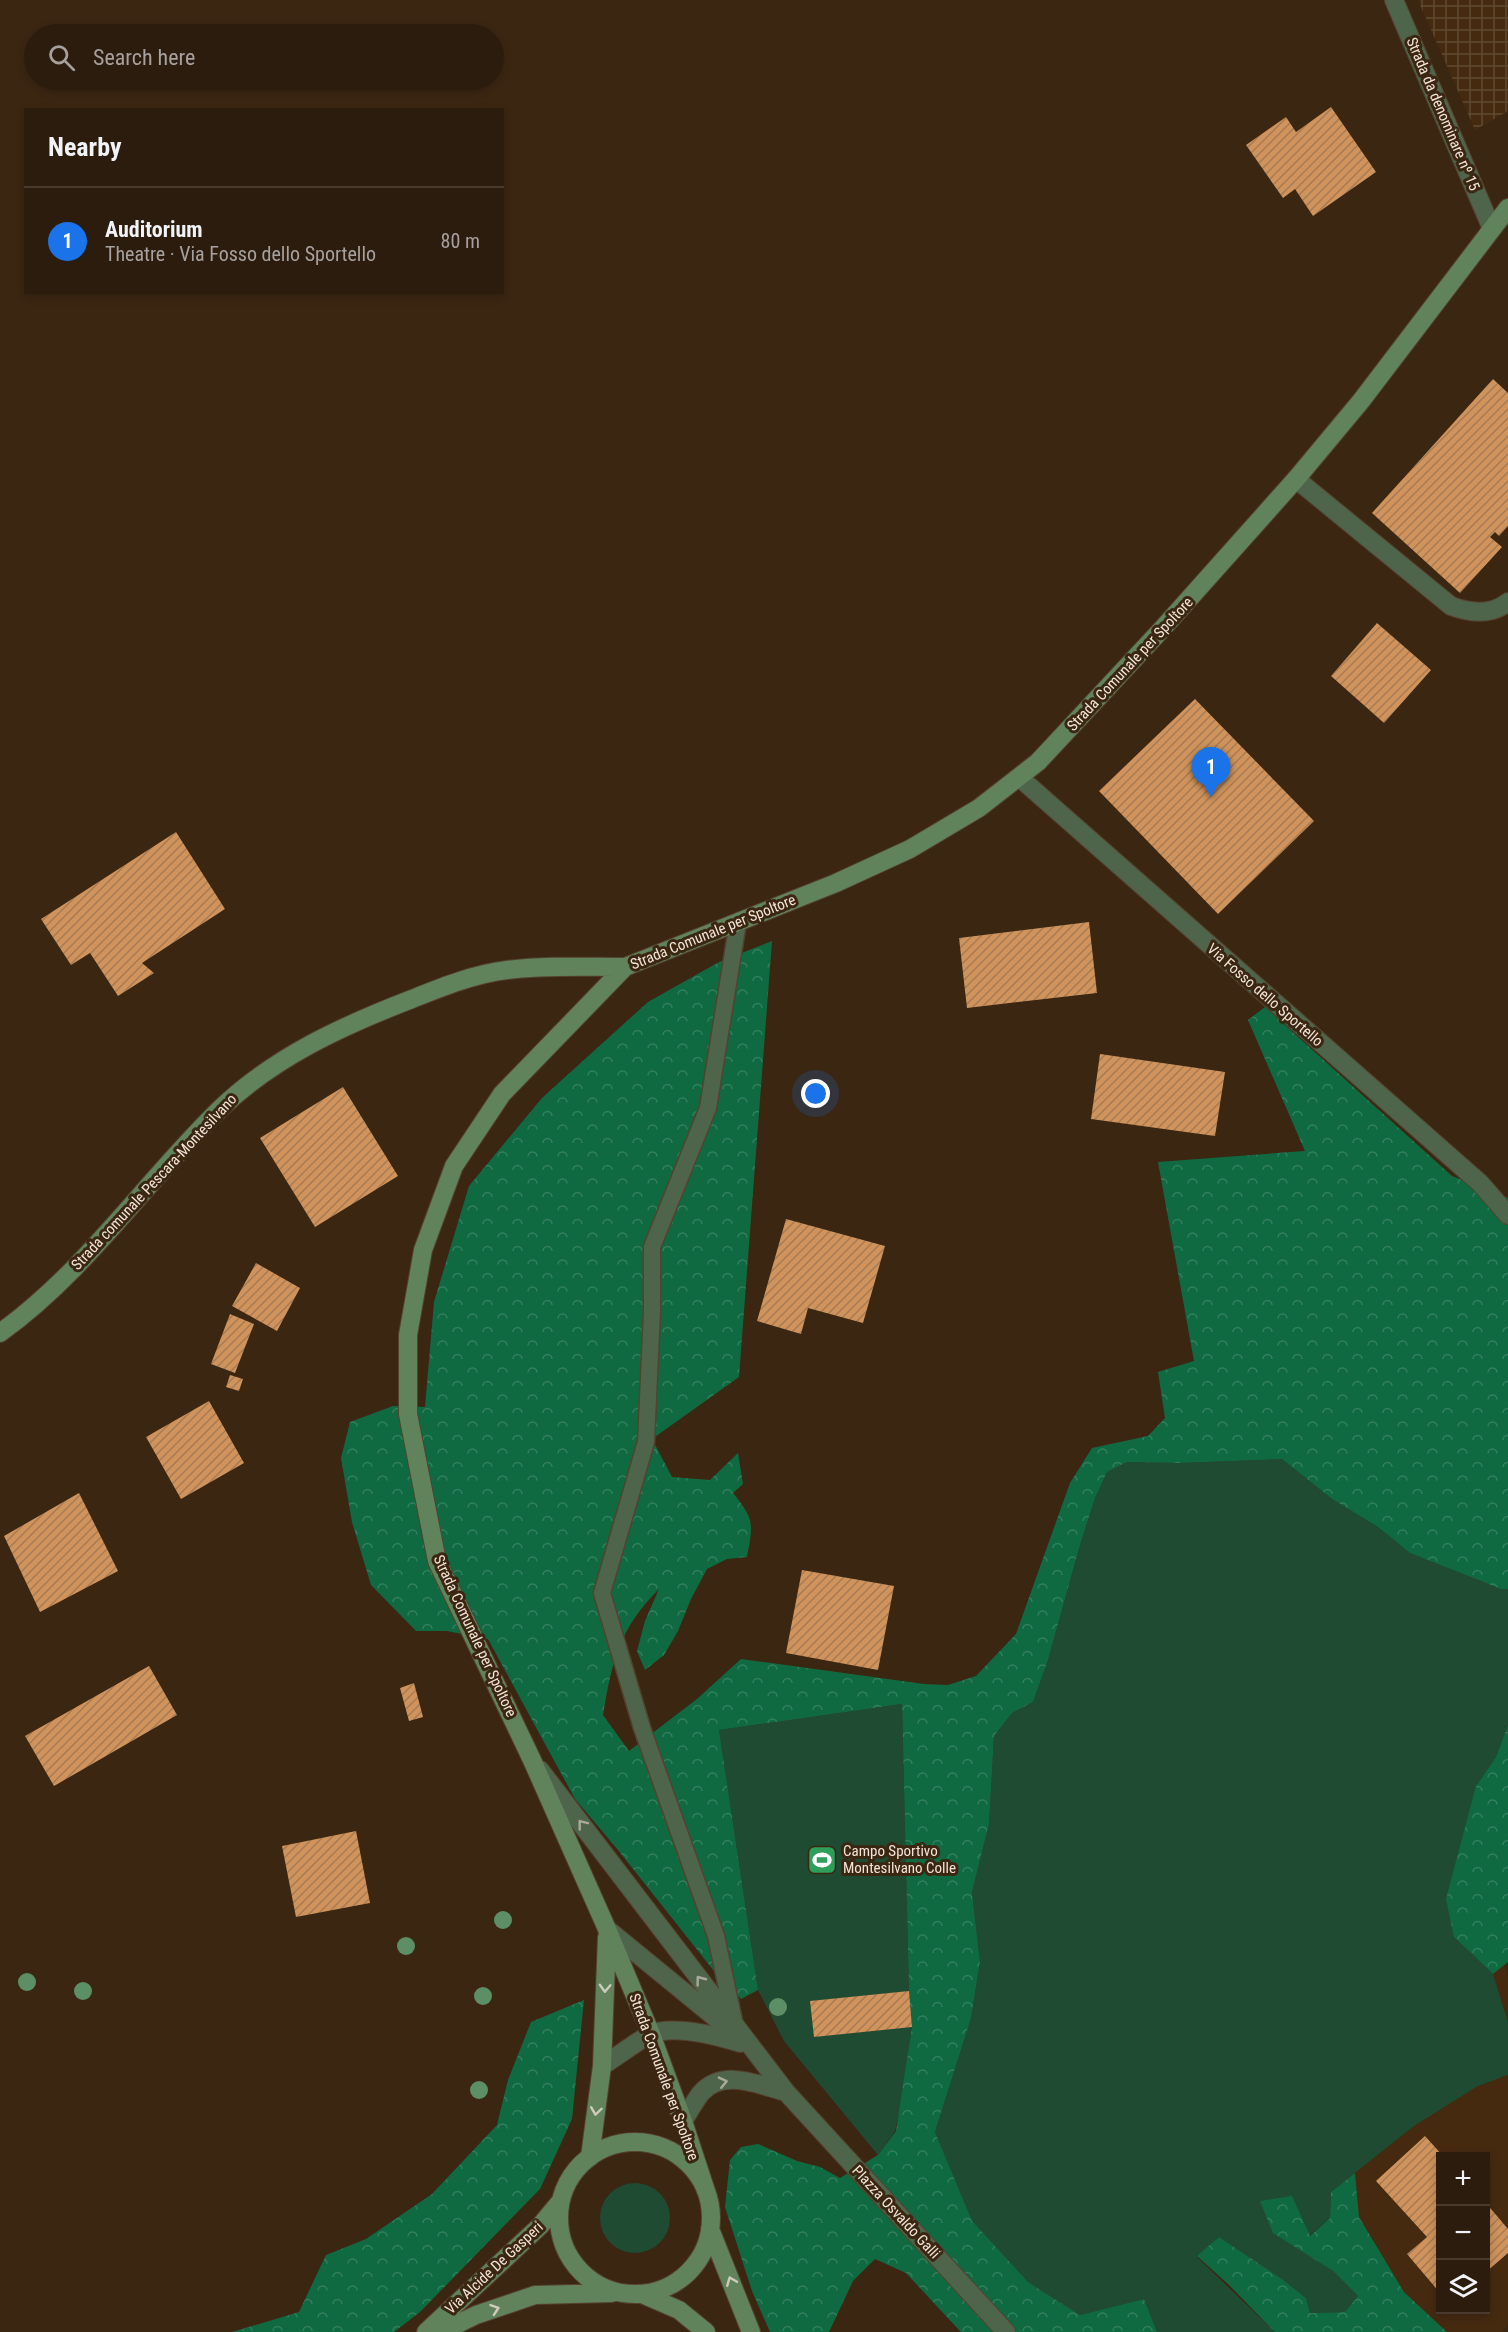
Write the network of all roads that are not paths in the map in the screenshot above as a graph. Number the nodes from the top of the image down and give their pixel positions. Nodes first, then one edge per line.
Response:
1 (1394, 0) edge
2 (1508, 208) edge
3 (1492, 229) junction
4 (1296, 479) junction
5 (1508, 602) edge
6 (1020, 778) junction
7 (738, 922) junction
8 (625, 967) junction
9 (1508, 1215) edge
10 (0, 1332) edge
11 (532, 1760) junction
12 (607, 1929) junction
13 (735, 2026) junction
14 (651, 2034) junction
15 (751, 2046) junction
16 (602, 2066) junction
17 (786, 2092) junction
18 (683, 2121) junction
19 (590, 2157) junction
20 (706, 2192) junction
21 (561, 2202) junction
22 (710, 2229) junction
23 (618, 2292) junction
24 (642, 2294) junction
25 (426, 2332) edge
26 (441, 2332) edge
27 (706, 2332) edge
28 (751, 2332) edge
29 (1006, 2332) edge

1 - 3 street, Strada da denominare nº 15
2 - 3 street, Strada Comunale per Spoltore
3 - 4 street, Strada Comunale per Spoltore
4 - 5 street
4 - 6 street, Strada Comunale per Spoltore
6 - 7 street, Strada Comunale per Spoltore
6 - 9 street, Via Fosso dello Sportello
7 - 8 street, Strada Comunale per Spoltore
7 - 13 lane
8 - 10 street, Strada comunale Pescara-Montesilvano
8 - 11 street, Strada Comunale per Spoltore
11 - 12 street, Strada Comunale per Spoltore
13 -> 11 street
12 - 14 street, Strada Comunale per Spoltore
12 - 15 street
12 -> 16 street, Strada Comunale per Spoltore
13 - 15 street
14 - 15 street
14 - 16 street
14 - 18 street, Strada Comunale per Spoltore
15 - 17 street, PIazza Osvaldo Galli
16 -> 19 street, Strada Comunale per Spoltore
18 -> 17 street
17 - 29 street, PIazza Osvaldo Galli
18 - 20 street, Strada Comunale per Spoltore
19 - 20 street
19 - 21 street
20 - 22 street
21 - 23 street
21 - 25 street, Via Alcide De Gasperi
22 - 24 street
28 -> 22 street
23 - 24 street
26 -> 23 street, Via Alcide De Gasperi
24 - 27 street

